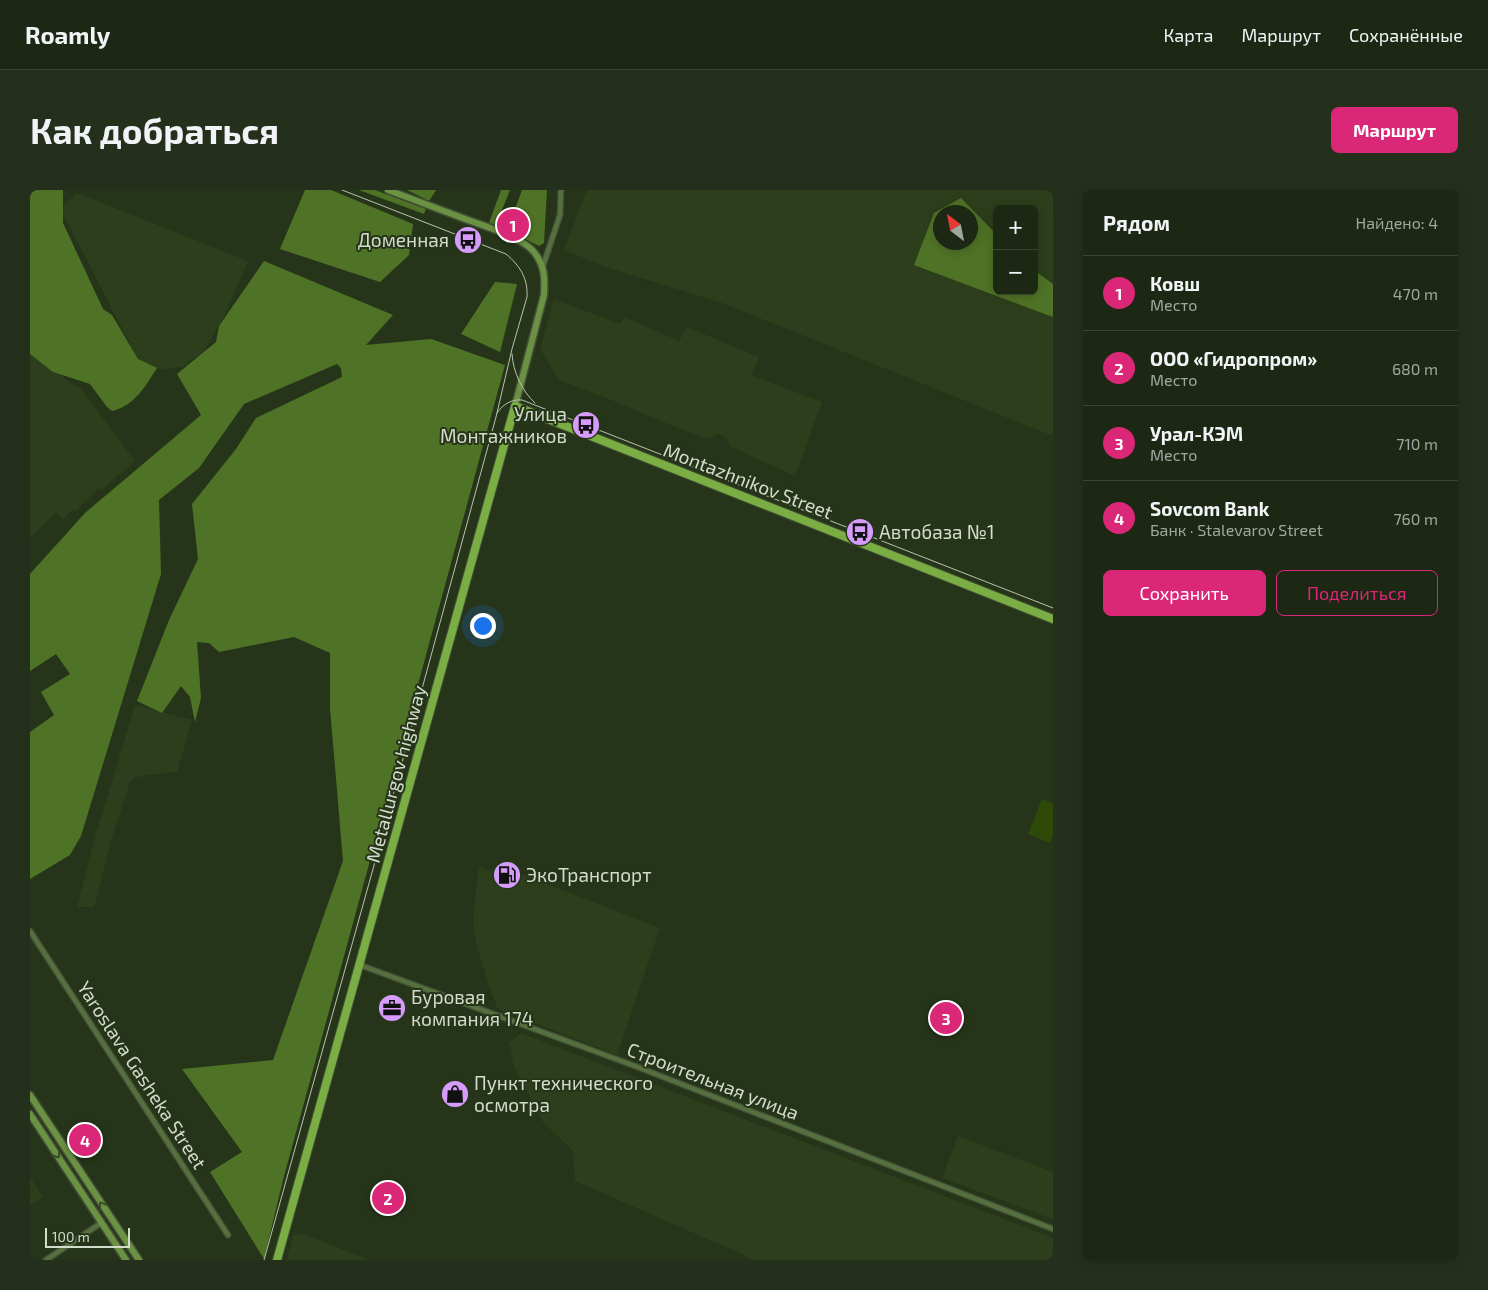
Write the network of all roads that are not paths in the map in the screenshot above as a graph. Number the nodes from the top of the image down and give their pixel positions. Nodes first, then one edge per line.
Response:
1 (388, 190) edge
2 (561, 190) edge
3 (543, 266) junction
4 (515, 406) junction
5 (1053, 619) edge
6 (30, 931) edge
7 (360, 965) junction
8 (30, 1096) edge
9 (30, 1114) edge
10 (102, 1223) junction
11 (1053, 1229) edge
12 (228, 1235) dead end
13 (46, 1260) edge
14 (126, 1260) edge
15 (139, 1260) edge
16 (277, 1260) edge

1 - 3 main road
2 - 3 street
3 - 4 main road, Metallurgov highway
4 - 5 main road, Montazhnikov Street
4 - 7 main road, Metallurgov highway
6 - 12 street, Yaroslava Gasheka Street
7 - 11 street, Строительная улица
7 - 16 main road, Metallurgov highway
15 -> 8 main road
9 -> 10 main road
10 - 13 street
10 - 14 main road

